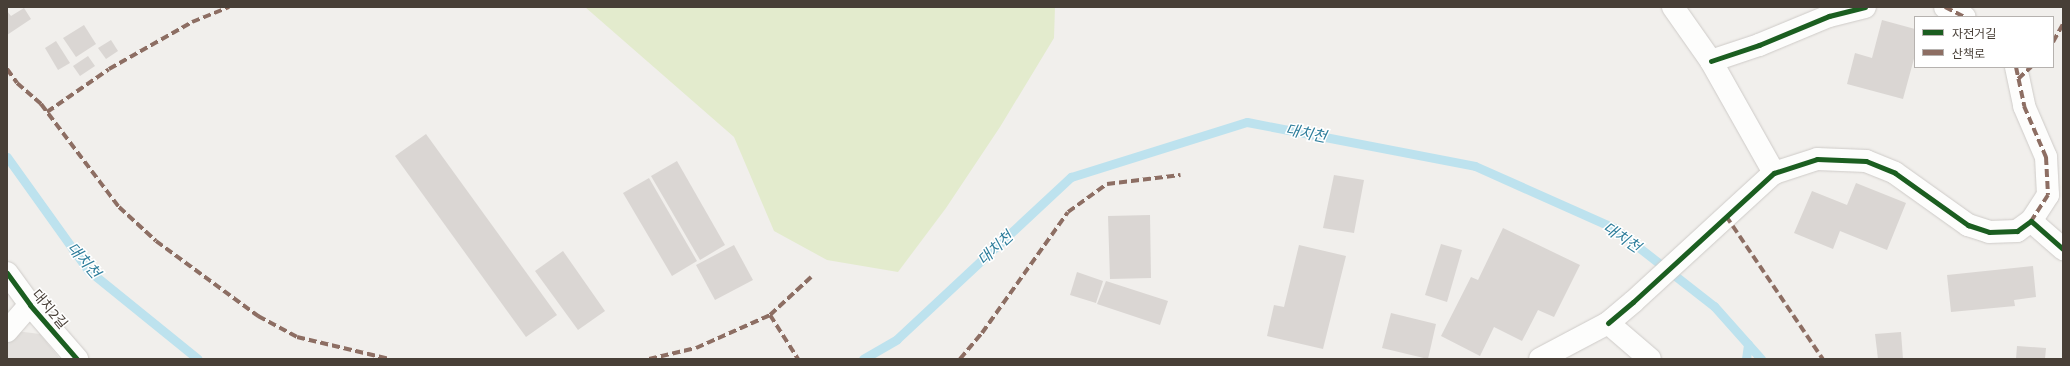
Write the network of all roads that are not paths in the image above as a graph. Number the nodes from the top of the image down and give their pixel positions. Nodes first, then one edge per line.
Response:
1 (1674, 7) edge
2 (1865, 7) edge
3 (1945, 7) edge
4 (1963, 16) edge
5 (1711, 61) junction
6 (2016, 68) edge
7 (1774, 172) junction
8 (2031, 221) junction
9 (2063, 249) edge
10 (7, 274) edge
11 (30, 305) junction
12 (1608, 323) junction
13 (7, 331) edge
14 (77, 359) edge
15 (1540, 359) edge
16 (1650, 359) edge

1 - 5 street
2 - 5 street
3 - 4 street
5 - 7 street
6 - 8 street
7 - 8 street
7 - 12 street
8 - 9 street
10 - 11 street, 대치2길
11 - 13 street
11 - 14 street, 대치2길
12 - 15 street
12 - 16 street

